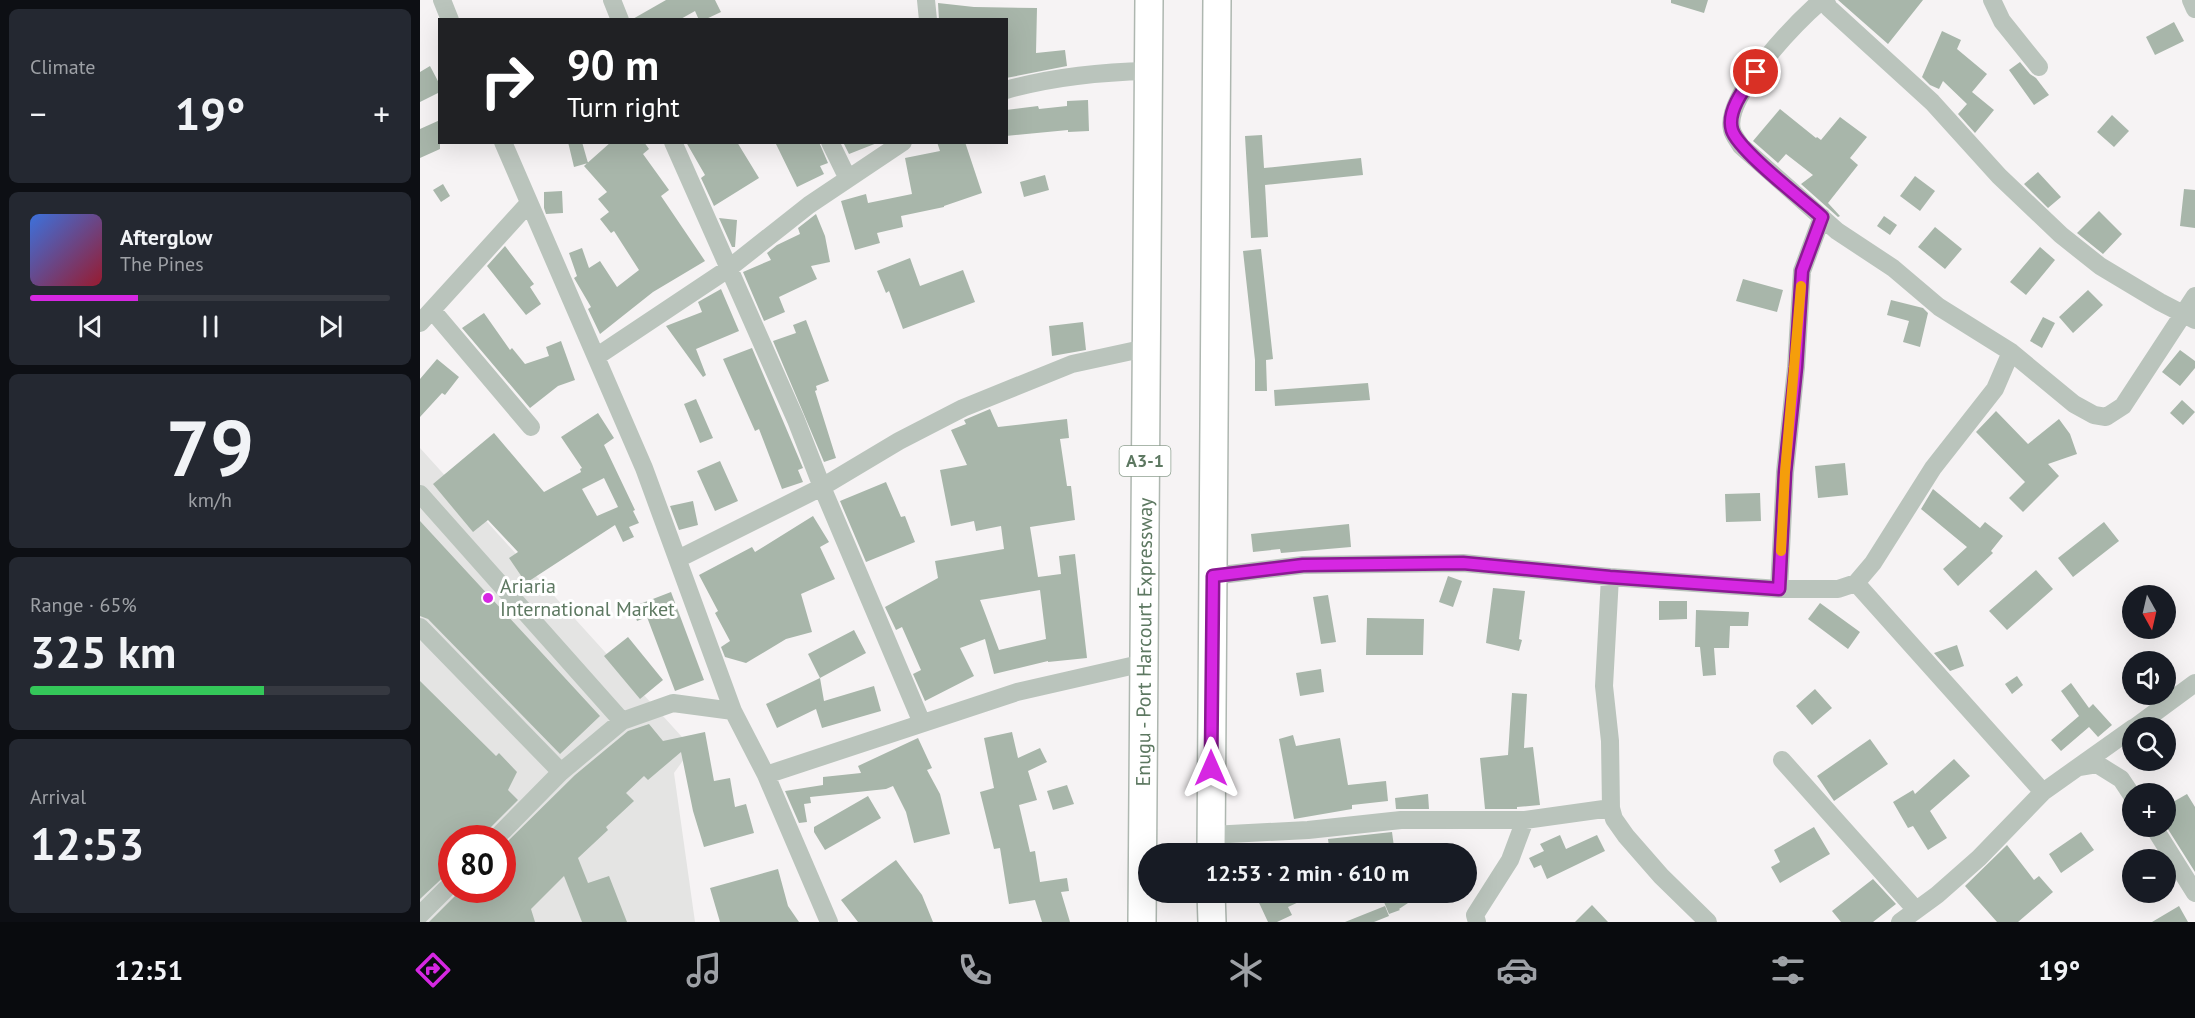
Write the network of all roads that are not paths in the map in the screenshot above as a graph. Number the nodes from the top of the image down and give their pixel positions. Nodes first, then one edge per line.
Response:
1 (442, 0) edge
2 (612, 0) edge
3 (926, 0) edge
4 (1149, 0) edge
5 (1217, 0) edge
6 (1823, 0) edge
7 (1992, 0) edge
8 (2191, 0) edge
9 (2195, 9) edge
10 (449, 18) edge
11 (619, 18) edge
12 (928, 18) edge
13 (2038, 67) dead end
14 (1148, 71) junction
15 (1008, 89) edge
16 (504, 144) edge
17 (674, 144) edge
18 (831, 144) edge
19 (900, 144) edge
20 (848, 179) junction
21 (529, 203) junction
22 (1822, 217) junction
23 (728, 269) junction
24 (2195, 296) edge
25 (426, 316) edge
26 (2189, 317) edge
27 (1146, 348) junction
28 (2011, 352) junction
29 (596, 357) junction
30 (531, 427) dead end
31 (822, 486) junction
32 (420, 494) edge
33 (678, 559) junction
34 (1213, 576) junction
35 (1610, 577) junction
36 (1856, 583) junction
37 (1779, 589) junction
38 (420, 627) edge
39 (1144, 663) junction
40 (2195, 683) edge
41 (733, 711) junction
42 (2149, 717) edge
43 (622, 721) junction
44 (922, 723) junction
45 (2122, 736) edge
46 (1782, 760) dead end
47 (2077, 767) junction
48 (561, 772) junction
49 (765, 775) junction
50 (2124, 783) edge
51 (2043, 792) junction
52 (1611, 808) junction
53 (1525, 820) junction
54 (508, 825) edge
55 (2160, 837) edge
56 (1211, 843) edge
57 (1218, 843) edge
58 (2195, 893) edge
59 (438, 897) edge
60 (1211, 903) edge
61 (1916, 910) junction
62 (420, 915) edge
63 (828, 922) edge
64 (1142, 922) edge
65 (1212, 922) edge
66 (1477, 922) edge
67 (1708, 922) edge
68 (1899, 922) edge

1 - 10 street
2 - 11 street
3 - 12 street
4 - 14 highway, Enugu - Port Harcourt Expressway / A3-1
5 - 34 highway
6 - 22 street
6 - 26 street
7 - 13 street
8 - 9 street
14 - 15 street
14 - 27 highway, Enugu - Port Harcourt Expressway / A3-1
16 - 21 street
17 - 23 street
18 - 20 street
19 - 20 street
20 - 23 street
21 - 25 street
21 - 29 street
22 - 28 street
22 - 37 street
23 - 29 street
23 - 31 street
24 - 26 street
25 - 30 street
26 - 28 street
27 - 31 street
27 - 39 highway, Enugu - Port Harcourt Expressway / A3-1
28 - 36 street
29 - 33 street
31 - 33 street
31 - 44 street
32 - 43 street
33 - 41 street
34 - 35 street
34 - 56 highway
35 - 37 street
35 - 52 street
36 - 37 street
36 - 51 street
38 - 48 street
39 - 44 street
39 - 64 highway, Enugu - Port Harcourt Expressway / A3-1
40 - 42 street
41 - 43 street
41 - 49 street
43 - 48 street
44 - 49 street
45 - 47 street
46 - 61 street
47 - 50 street
47 - 51 street
48 - 54 street
49 - 63 street
51 - 61 street
52 - 53 street
52 - 67 street
53 - 57 street
53 - 66 street
55 - 58 street
59 - 62 street
60 - 65 highway
61 - 68 street

